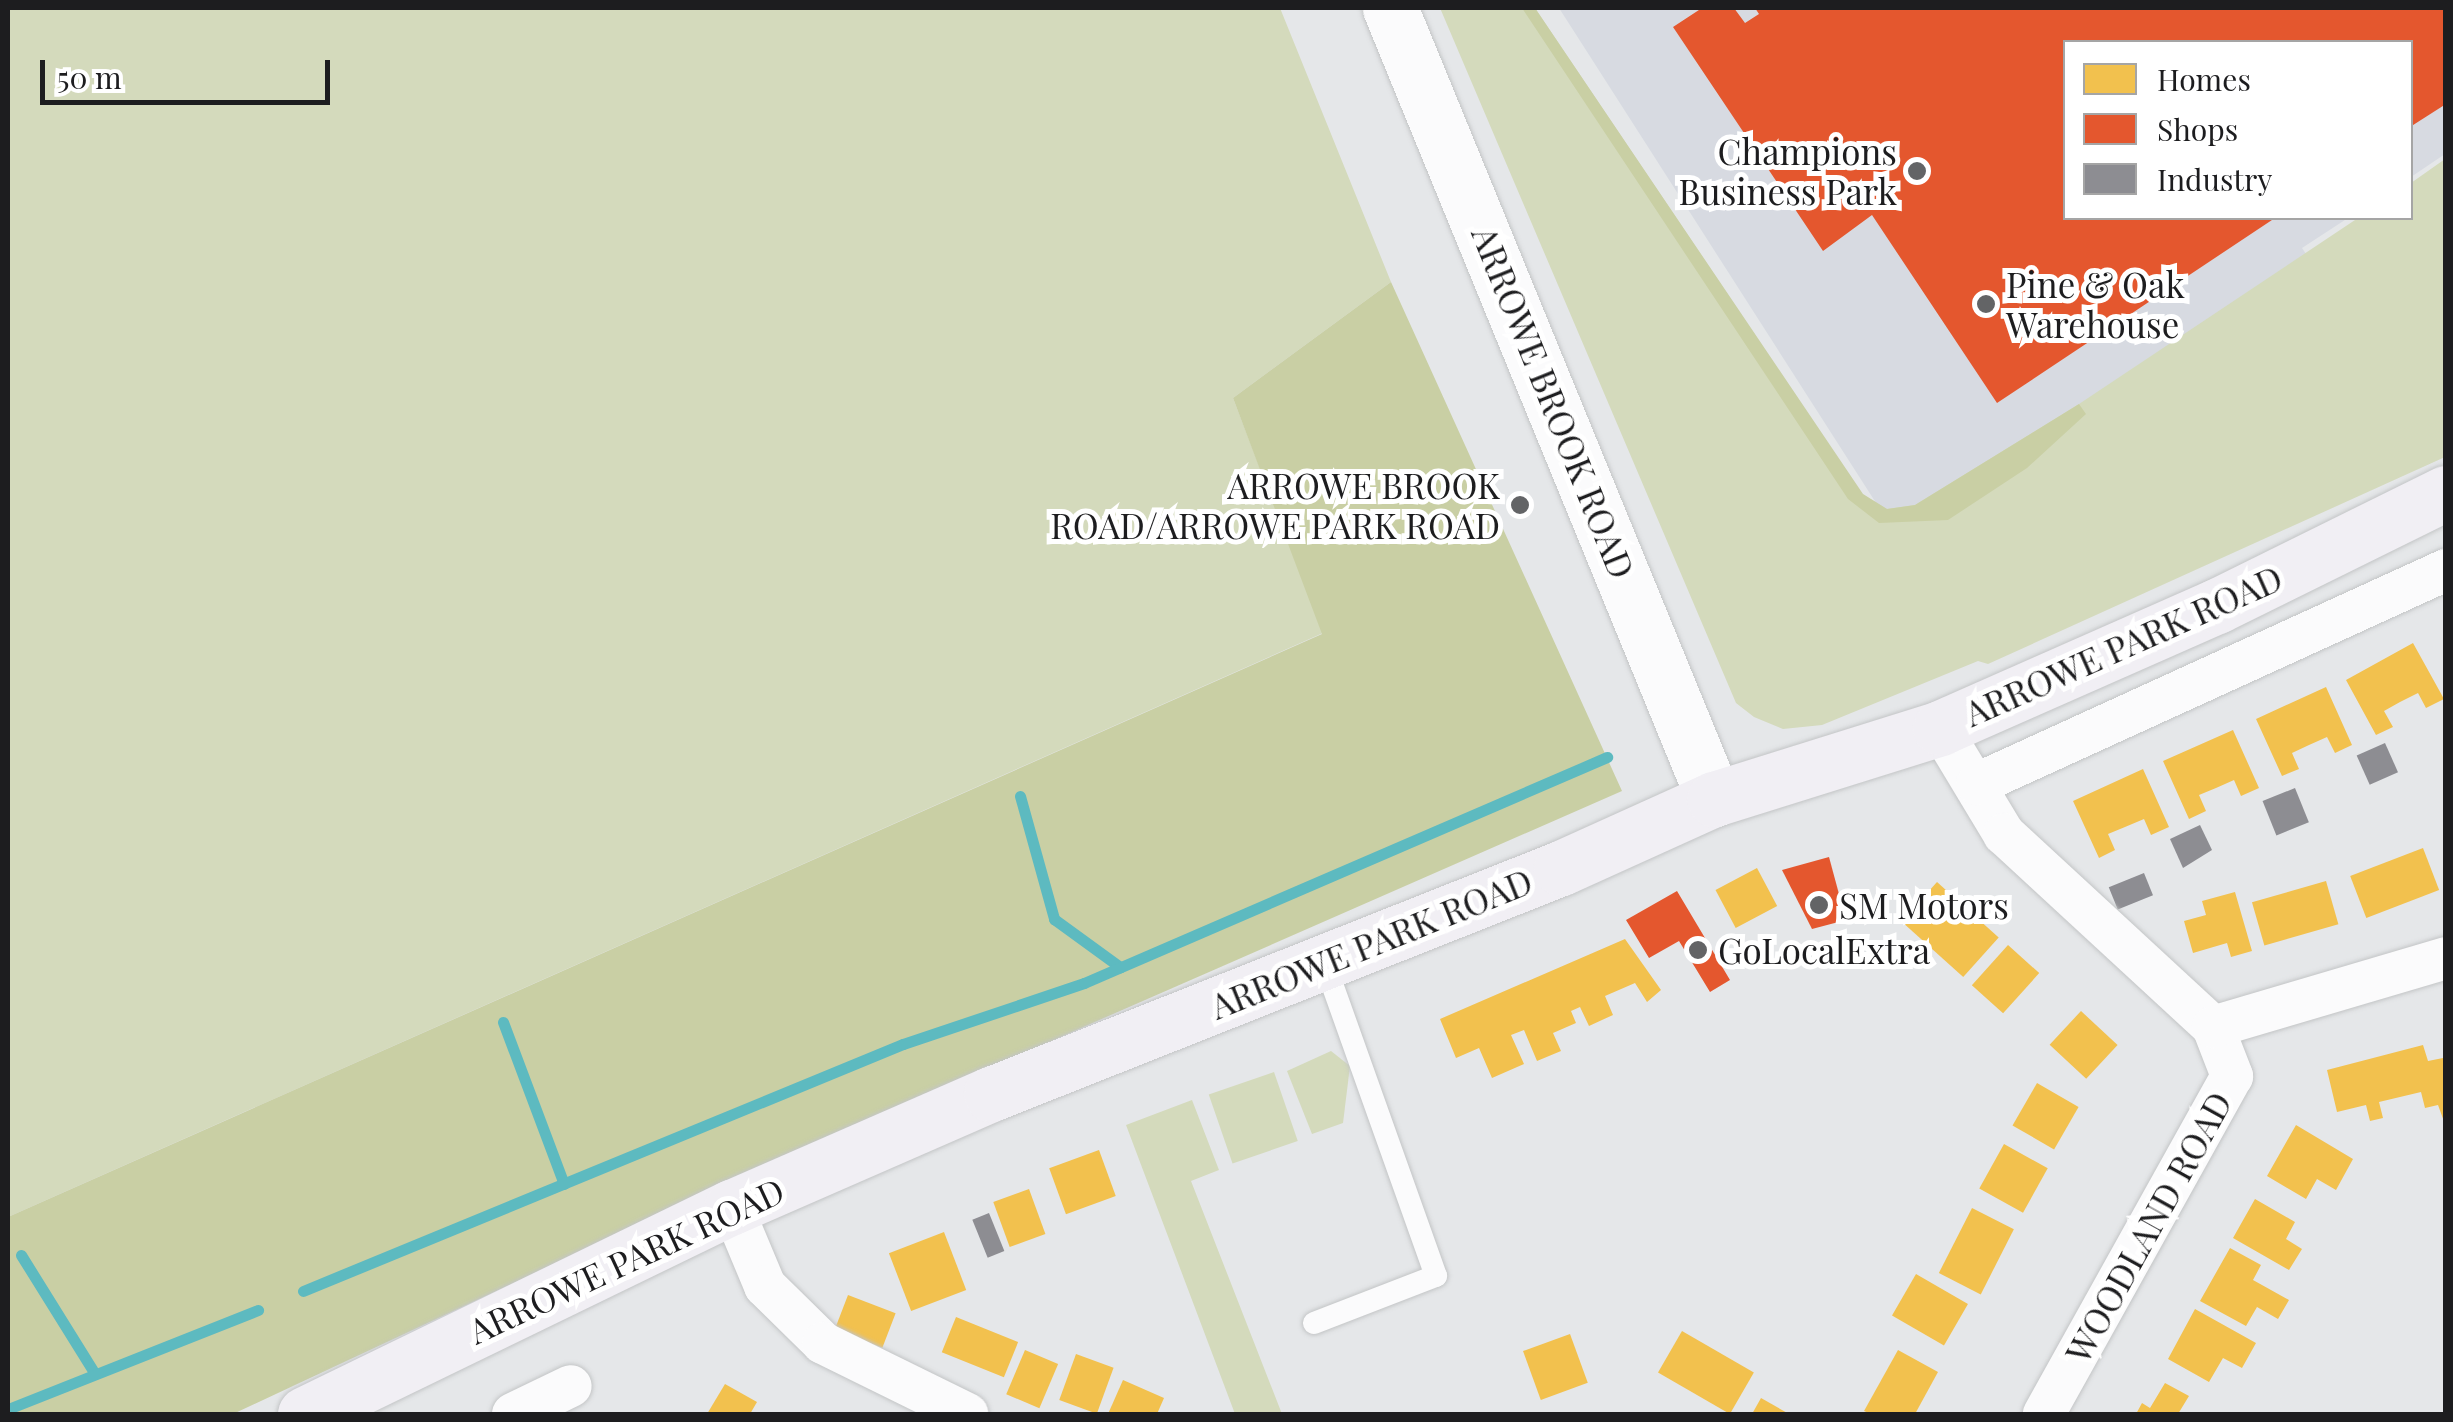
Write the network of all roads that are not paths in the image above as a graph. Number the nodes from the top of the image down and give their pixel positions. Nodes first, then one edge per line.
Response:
1 (1390, 8) edge
2 (2446, 493) edge
3 (2446, 570) edge
4 (1940, 728) junction
5 (1976, 784) junction
6 (1714, 799) junction
7 (2446, 958) edge
8 (1324, 962) junction
9 (2214, 1027) junction
10 (732, 1207) junction
11 (1314, 1323) dead end
12 (571, 1386) dead end
13 (305, 1414) edge
14 (512, 1414) edge
15 (966, 1414) edge
16 (2044, 1414) edge

1 - 6 street, ARROWE BROOK ROAD
2 - 4 main road, ARROWE PARK ROAD
3 - 5 street
4 - 5 street, WOODLAND ROAD
4 - 6 main road, ARROWE PARK ROAD
5 - 9 street, WOODLAND ROAD
6 - 8 main road, ARROWE PARK ROAD
7 - 9 street
8 - 10 main road, ARROWE PARK ROAD
8 - 11 lane
9 - 16 street, WOODLAND ROAD
10 - 13 main road, ARROWE PARK ROAD
10 - 15 street
12 - 14 street

